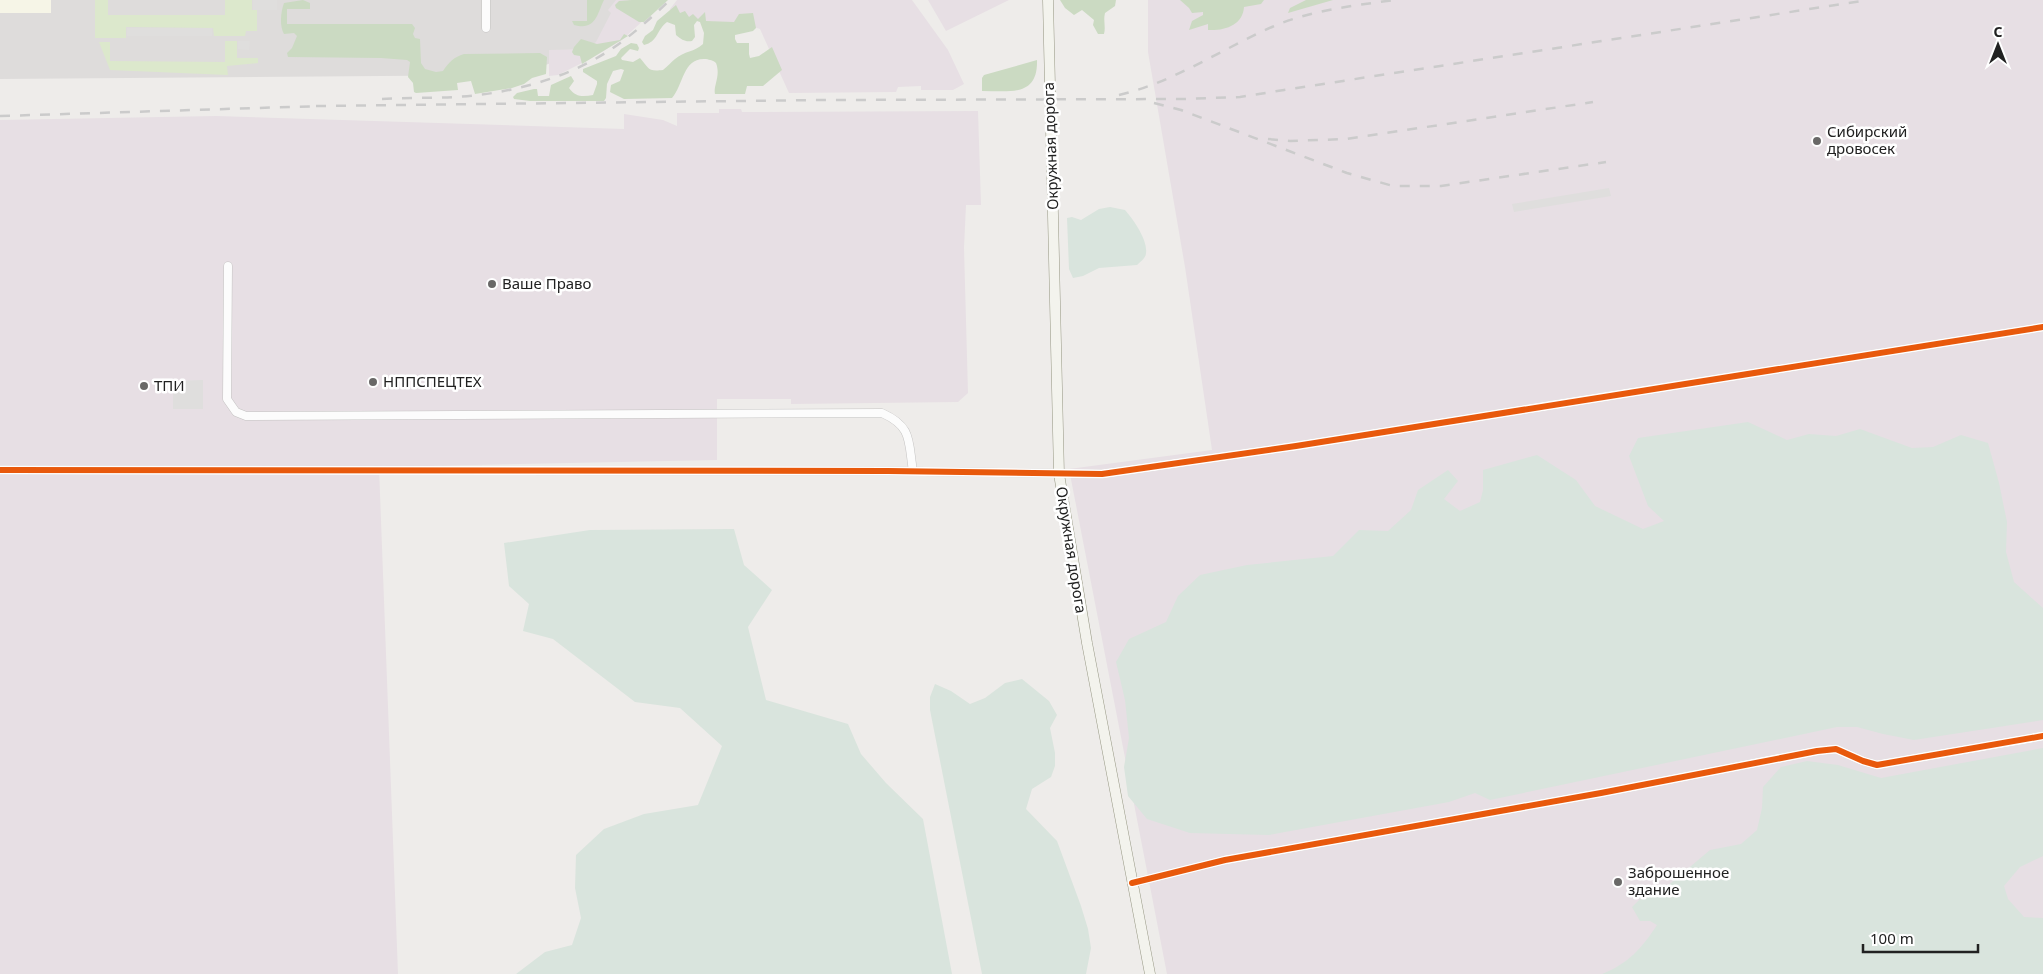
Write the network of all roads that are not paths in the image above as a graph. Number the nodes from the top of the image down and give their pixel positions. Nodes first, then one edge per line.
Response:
1 (486, 0) edge
2 (1048, 0) edge
3 (486, 28) dead end
4 (228, 266) dead end
5 (2043, 327) edge
6 (0, 470) edge
7 (913, 471) junction
8 (1059, 474) junction
9 (2043, 736) edge
10 (1132, 882) junction
11 (1150, 974) edge

1 - 3 street
2 - 8 main road, Окружная дорога
4 - 7 street
5 - 8 street
6 - 7 street
7 - 8 street
8 - 10 main road, Окружная дорога
9 - 10 street
10 - 11 main road, Окружная дорога

